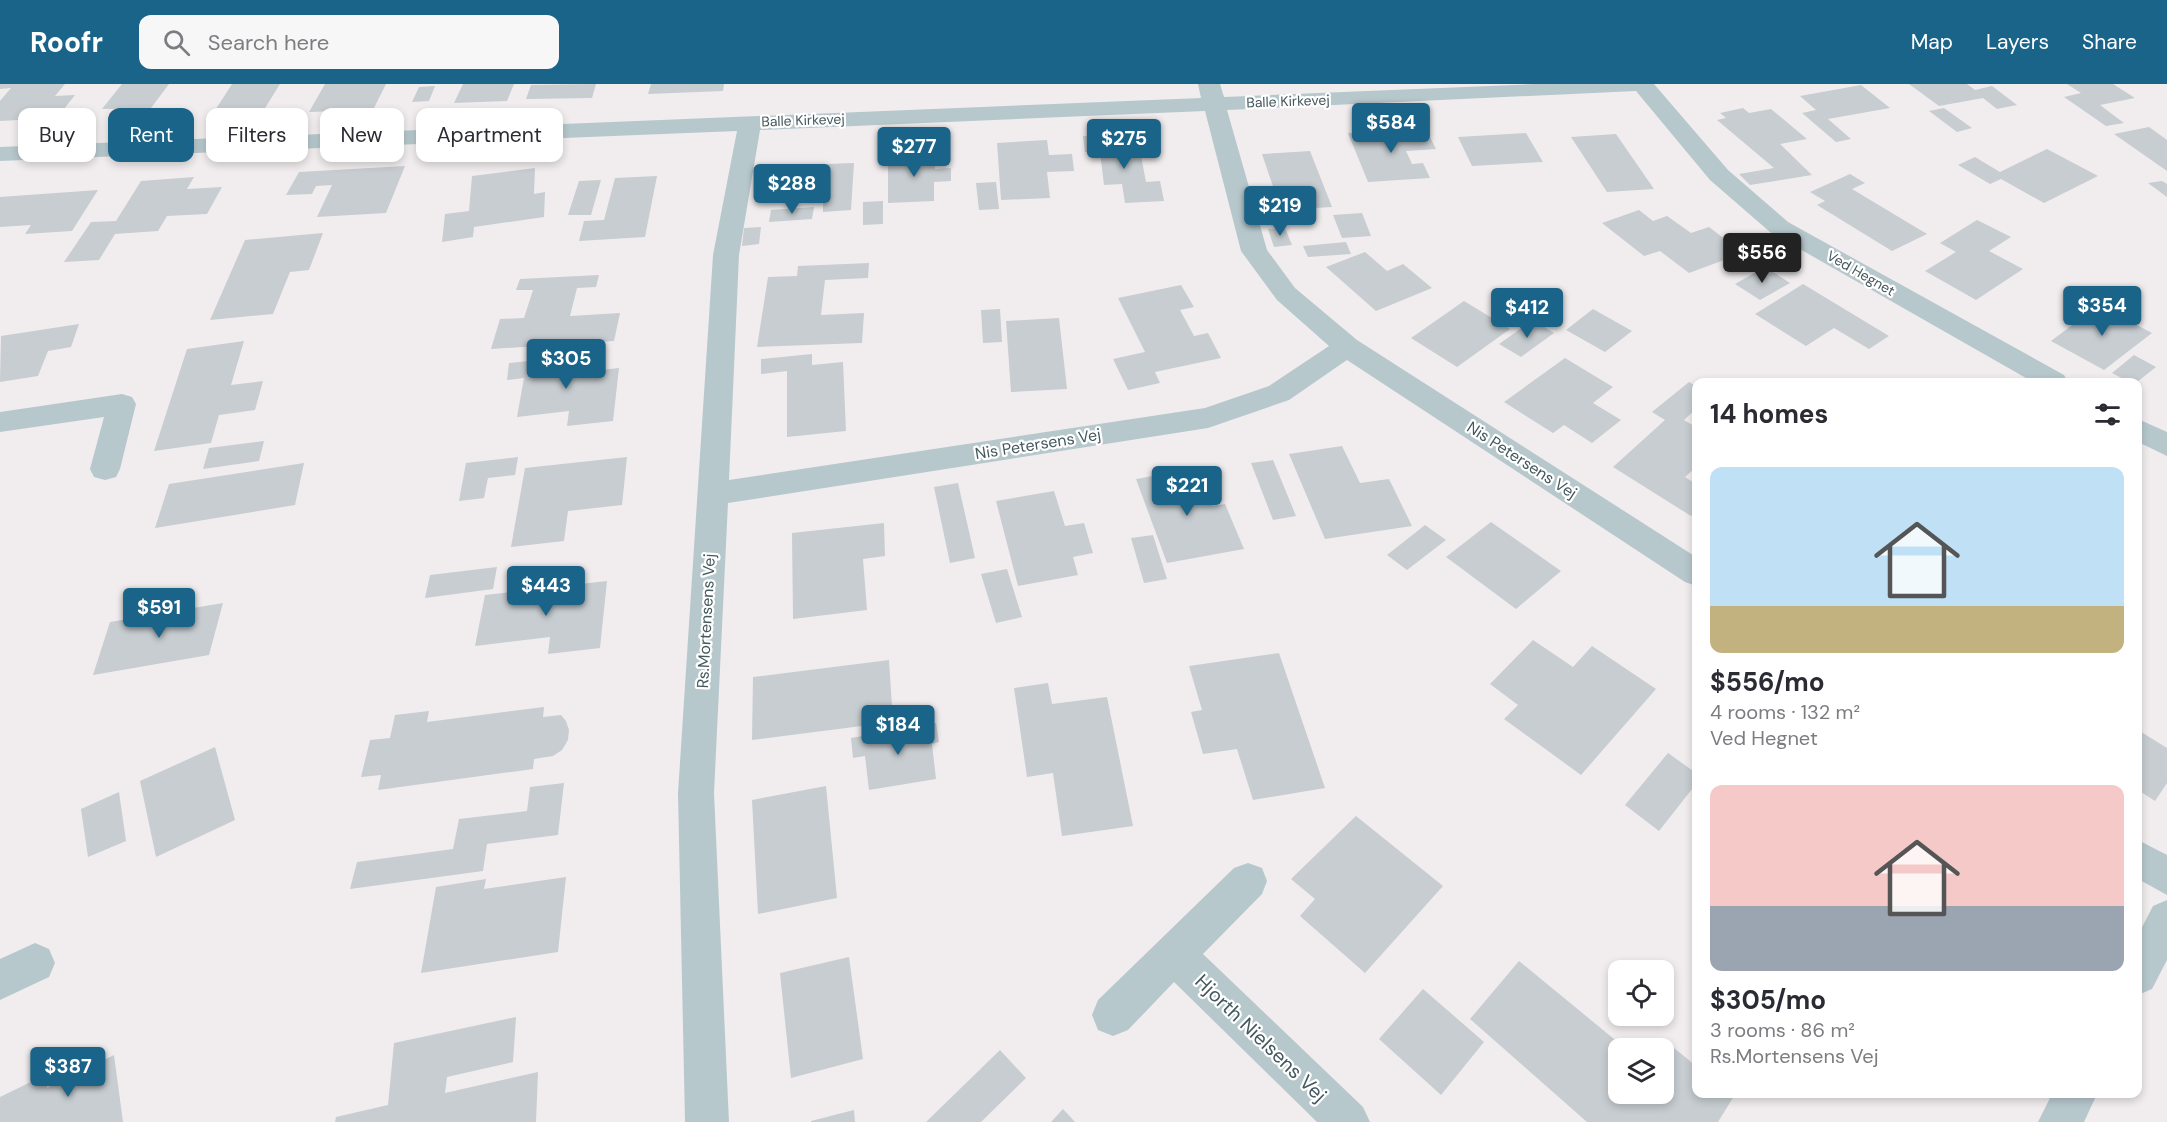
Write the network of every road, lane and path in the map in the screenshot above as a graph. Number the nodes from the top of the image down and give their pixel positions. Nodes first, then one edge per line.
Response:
1 (1641, 84) edge
2 (1212, 94) edge
3 (750, 122) junction
4 (0, 154) edge
5 (1347, 347) junction
6 (2047, 378) edge
7 (0, 422) edge
8 (2142, 431) edge
9 (2167, 445) edge
10 (105, 469) dead end
11 (714, 494) junction
12 (1692, 570) edge
13 (2142, 861) edge
14 (2167, 877) edge
15 (1248, 881) dead end
16 (2167, 919) edge
17 (1174, 954) junction
18 (2142, 967) edge
19 (1113, 1015) dead end
20 (2073, 1098) edge
21 (707, 1122) edge
22 (1348, 1122) edge
23 (2060, 1122) edge

1 - 2 street, Balle Kirkevej
1 - 6 street, Ved Hegnet
2 - 3 street, Balle Kirkevej
2 - 5 street, Nis Petersens Vej
3 - 4 street, Balle Kirkevej
3 - 11 street, Rs.Mortensens Vej
5 - 11 street, Nis Petersens Vej
5 - 12 street, Nis Petersens Vej
7 - 10 street
8 - 9 street
11 - 21 street, Rs.Mortensens Vej
13 - 14 street
15 - 17 street
16 - 18 street
17 - 19 street
17 - 22 street, Hjorth Nielsens Vej
20 - 23 street

